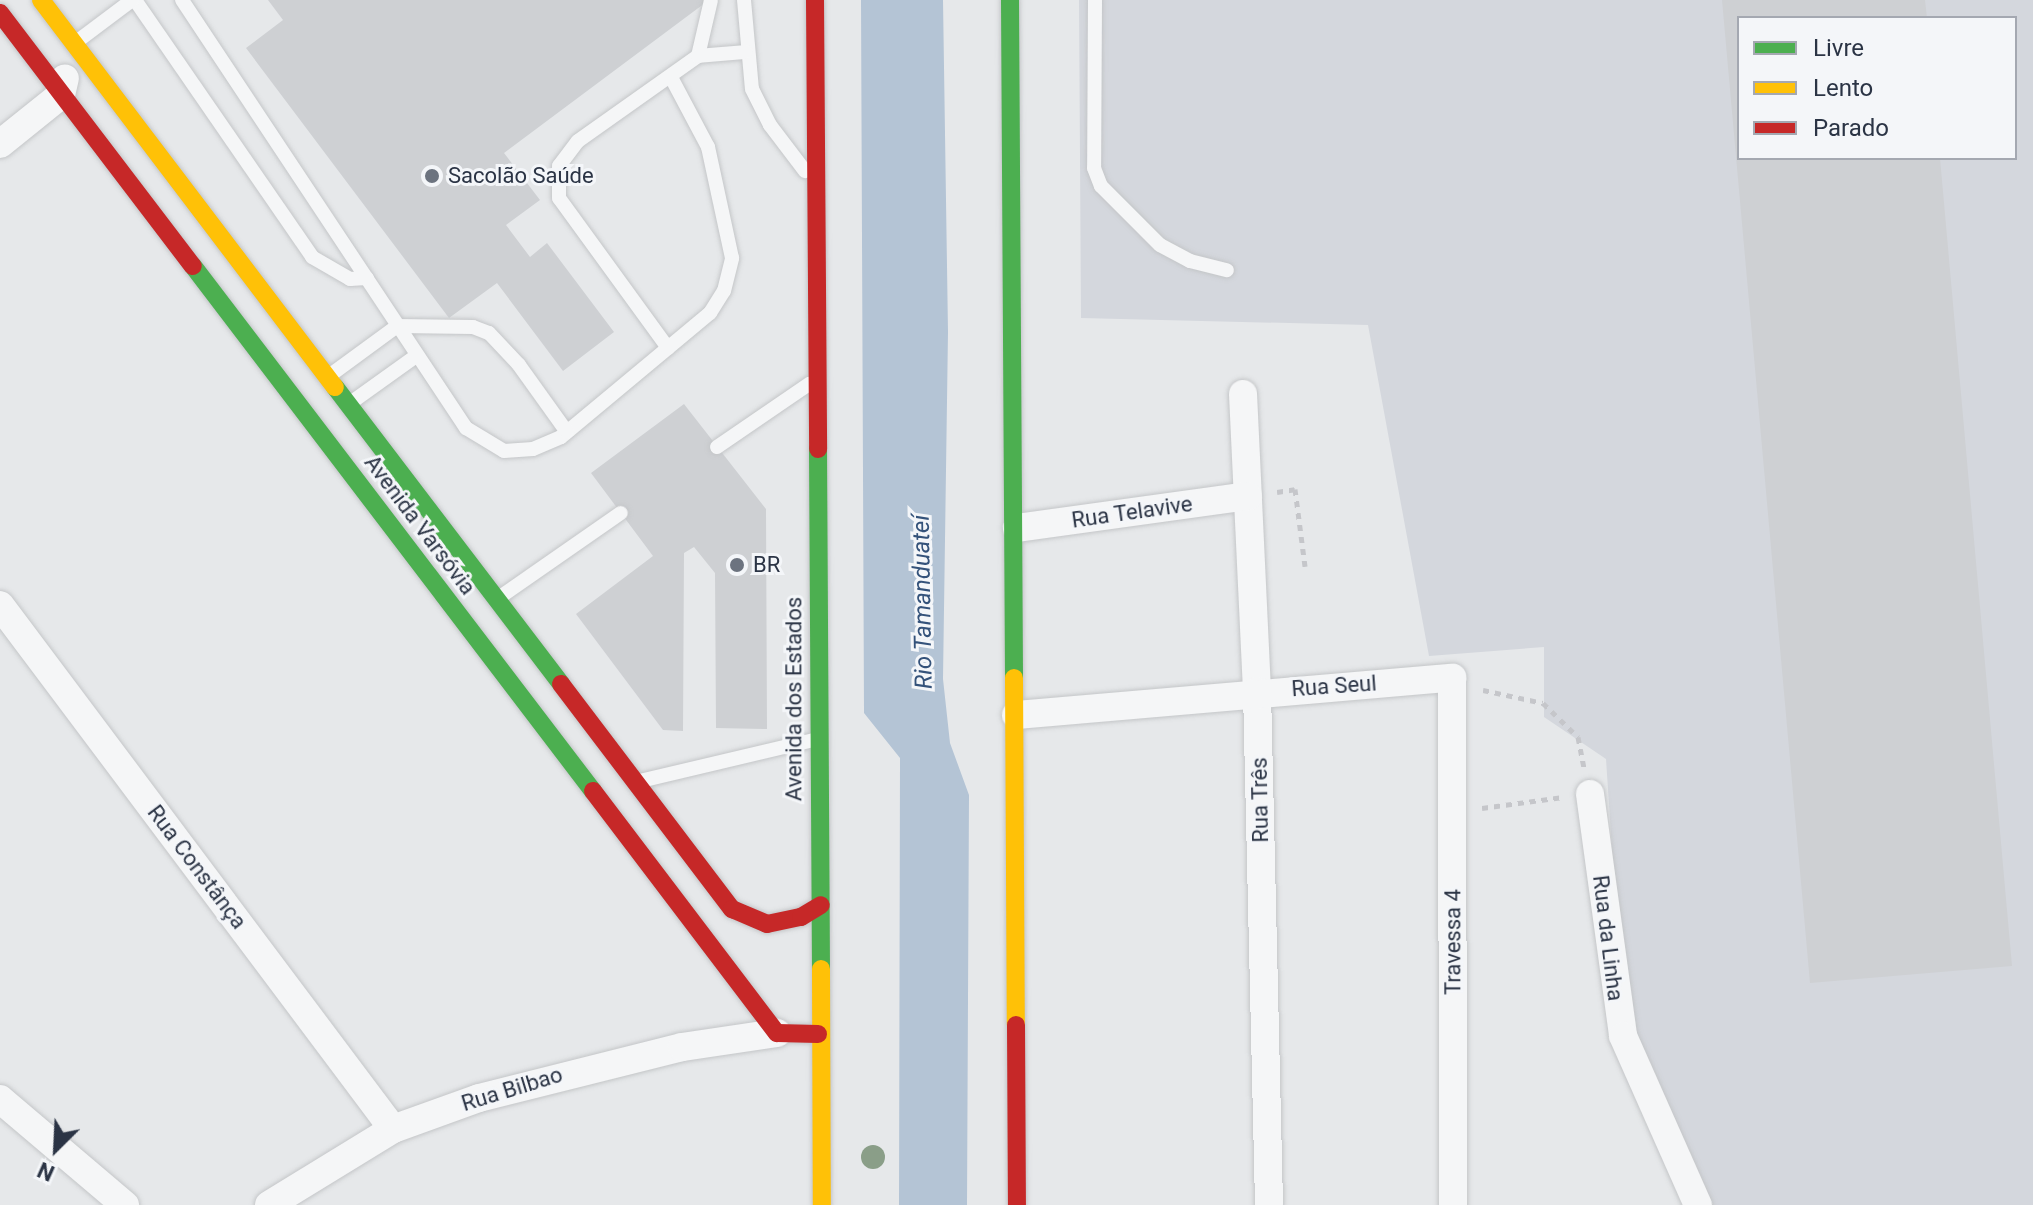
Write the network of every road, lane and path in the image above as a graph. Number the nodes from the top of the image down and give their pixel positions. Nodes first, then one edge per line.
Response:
1 (41, 0) edge
2 (134, 0) edge
3 (182, 0) edge
4 (711, 0) edge
5 (744, 0) edge
6 (815, 0) edge
7 (1010, 0) edge
8 (1095, 0) edge
9 (0, 13) edge
10 (74, 44) junction
11 (746, 52) junction
12 (698, 56) junction
13 (671, 77) junction
14 (61, 95) junction
15 (0, 144) edge
16 (818, 187) junction
17 (1227, 270) dead end
18 (367, 278) junction
19 (397, 326) junction
20 (668, 348) junction
21 (416, 356) junction
22 (819, 377) junction
23 (328, 378) junction
24 (1243, 394) dead end
25 (349, 404) junction
26 (567, 432) junction
27 (717, 447) dead end
28 (1248, 496) junction
29 (621, 513) dead end
30 (1017, 528) junction
31 (1305, 566) dead end
32 (497, 600) junction
33 (0, 605) edge
34 (1452, 678) junction
35 (1257, 691) junction
36 (1016, 715) junction
37 (817, 740) junction
38 (636, 782) junction
39 (1590, 794) junction
40 (1453, 813) junction
41 (821, 905) junction
42 (777, 1033) junction
43 (818, 1034) junction
44 (0, 1099) edge
45 (393, 1129) junction
46 (125, 1205) edge
47 (269, 1205) edge
48 (822, 1205) edge
49 (1017, 1205) edge
50 (1269, 1205) edge
51 (1453, 1205) edge
52 (1698, 1205) edge

1 - 10 main road, Avenida Varsóvia
2 - 10 lane
2 - 18 lane
3 - 18 lane
4 - 12 lane
5 - 11 lane
6 - 16 main road, Avenida dos Estados
7 - 30 main road
8 - 17 lane
9 - 14 main road, Avenida Varsóvia
10 - 14 street
10 - 23 main road, Avenida Varsóvia
11 - 12 lane
11 - 16 lane
12 - 13 lane
13 - 20 lane
13 - 20 lane
14 - 15 street
14 - 42 main road, Avenida Varsóvia
16 - 22 main road, Avenida dos Estados
18 - 19 lane
19 - 21 lane
19 - 23 lane
19 - 26 lane
20 - 26 lane
21 - 25 lane
21 - 26 lane
22 - 27 lane
22 - 37 main road, Avenida dos Estados
23 - 25 main road, Avenida Varsóvia
24 - 28 street, Rua Três
25 - 32 main road, Avenida Varsóvia
28 - 30 street, Rua Telavive
28 - 31 path
28 - 35 street, Rua Três
29 - 32 lane
30 - 36 main road
32 - 38 main road, Avenida Varsóvia
33 - 45 street, Rua Constânça
34 - 35 street, Rua Seul
34 - 39 path
34 - 40 street, Travessa 4
35 - 36 street, Rua Seul
35 - 50 street, Rua Três
36 - 49 main road
37 - 38 lane
37 - 41 main road, Avenida dos Estados
38 - 41 main road, Avenida Varsóvia
39 - 40 path
39 - 52 street, Rua da Linha
40 - 51 street, Travessa 4
41 - 43 main road, Avenida dos Estados
42 - 43 main road
42 - 45 street, Rua Bilbao
43 - 48 main road, Avenida dos Estados
44 - 46 street
45 - 47 street, Rua Bilbao

